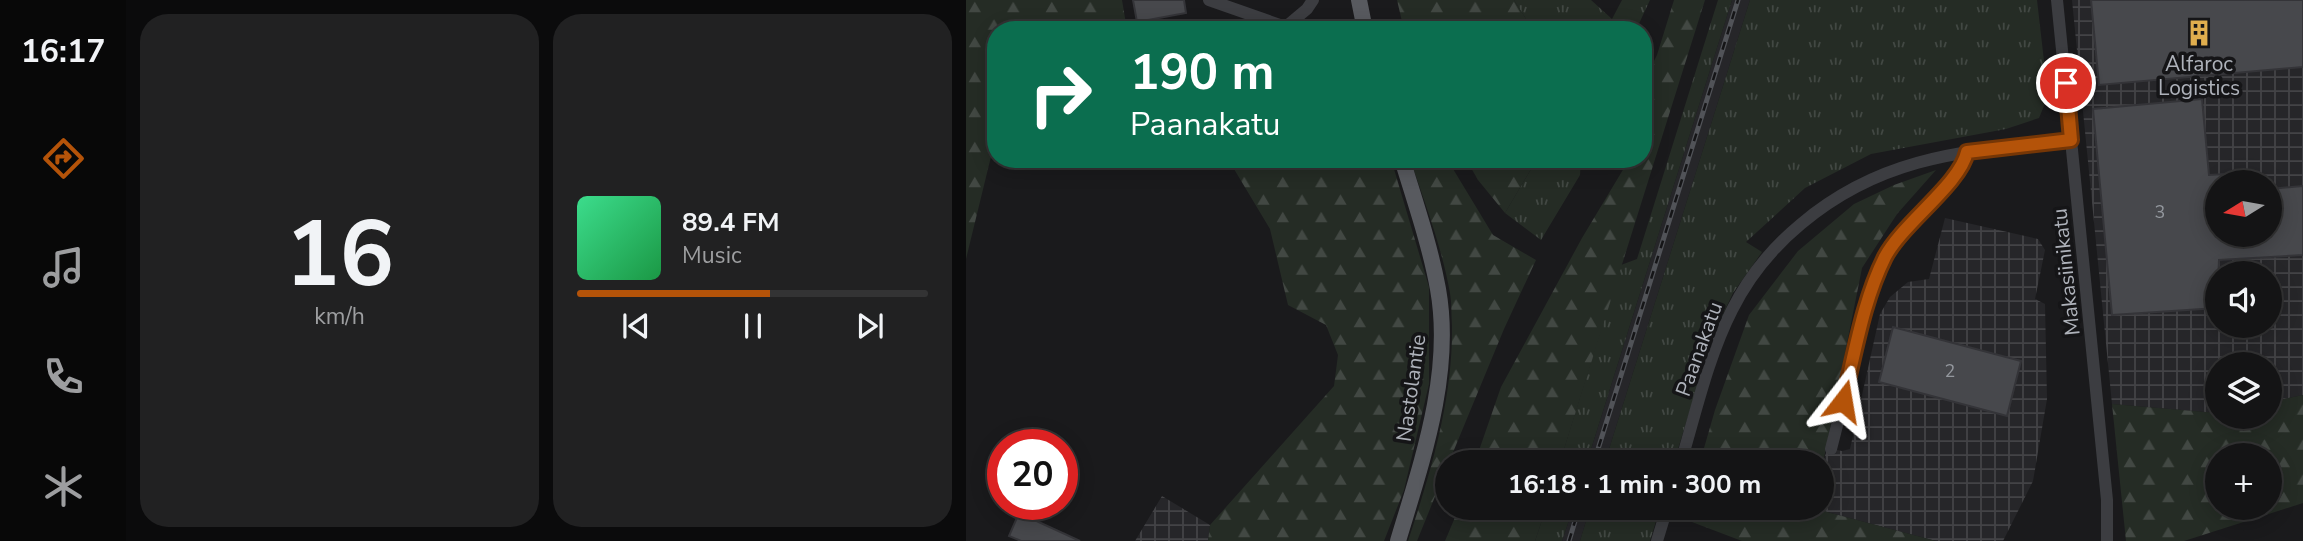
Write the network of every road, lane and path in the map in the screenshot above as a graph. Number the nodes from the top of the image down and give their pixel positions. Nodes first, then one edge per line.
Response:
1 (1209, 0) edge
2 (1313, 0) edge
3 (1359, 0) edge
4 (2057, 0) edge
5 (1239, 5) edge
6 (1271, 21) edge
7 (1295, 21) edge
8 (1363, 21) edge
9 (2071, 140) junction
10 (1967, 152) junction
11 (1405, 168) edge
12 (1831, 449) dead end
13 (1685, 450) edge
14 (1663, 520) edge
15 (1398, 541) edge
16 (1657, 541) edge
17 (2108, 541) edge

1 - 5 street
2 - 7 street
3 - 8 main road
4 - 9 street, Makasiinikatu
5 - 6 street
9 - 10 street, Paanakatu
9 - 17 street, Makasiinikatu
10 - 12 street
10 - 13 street, Paanakatu
11 - 15 main road, Nastolantie
14 - 16 street

